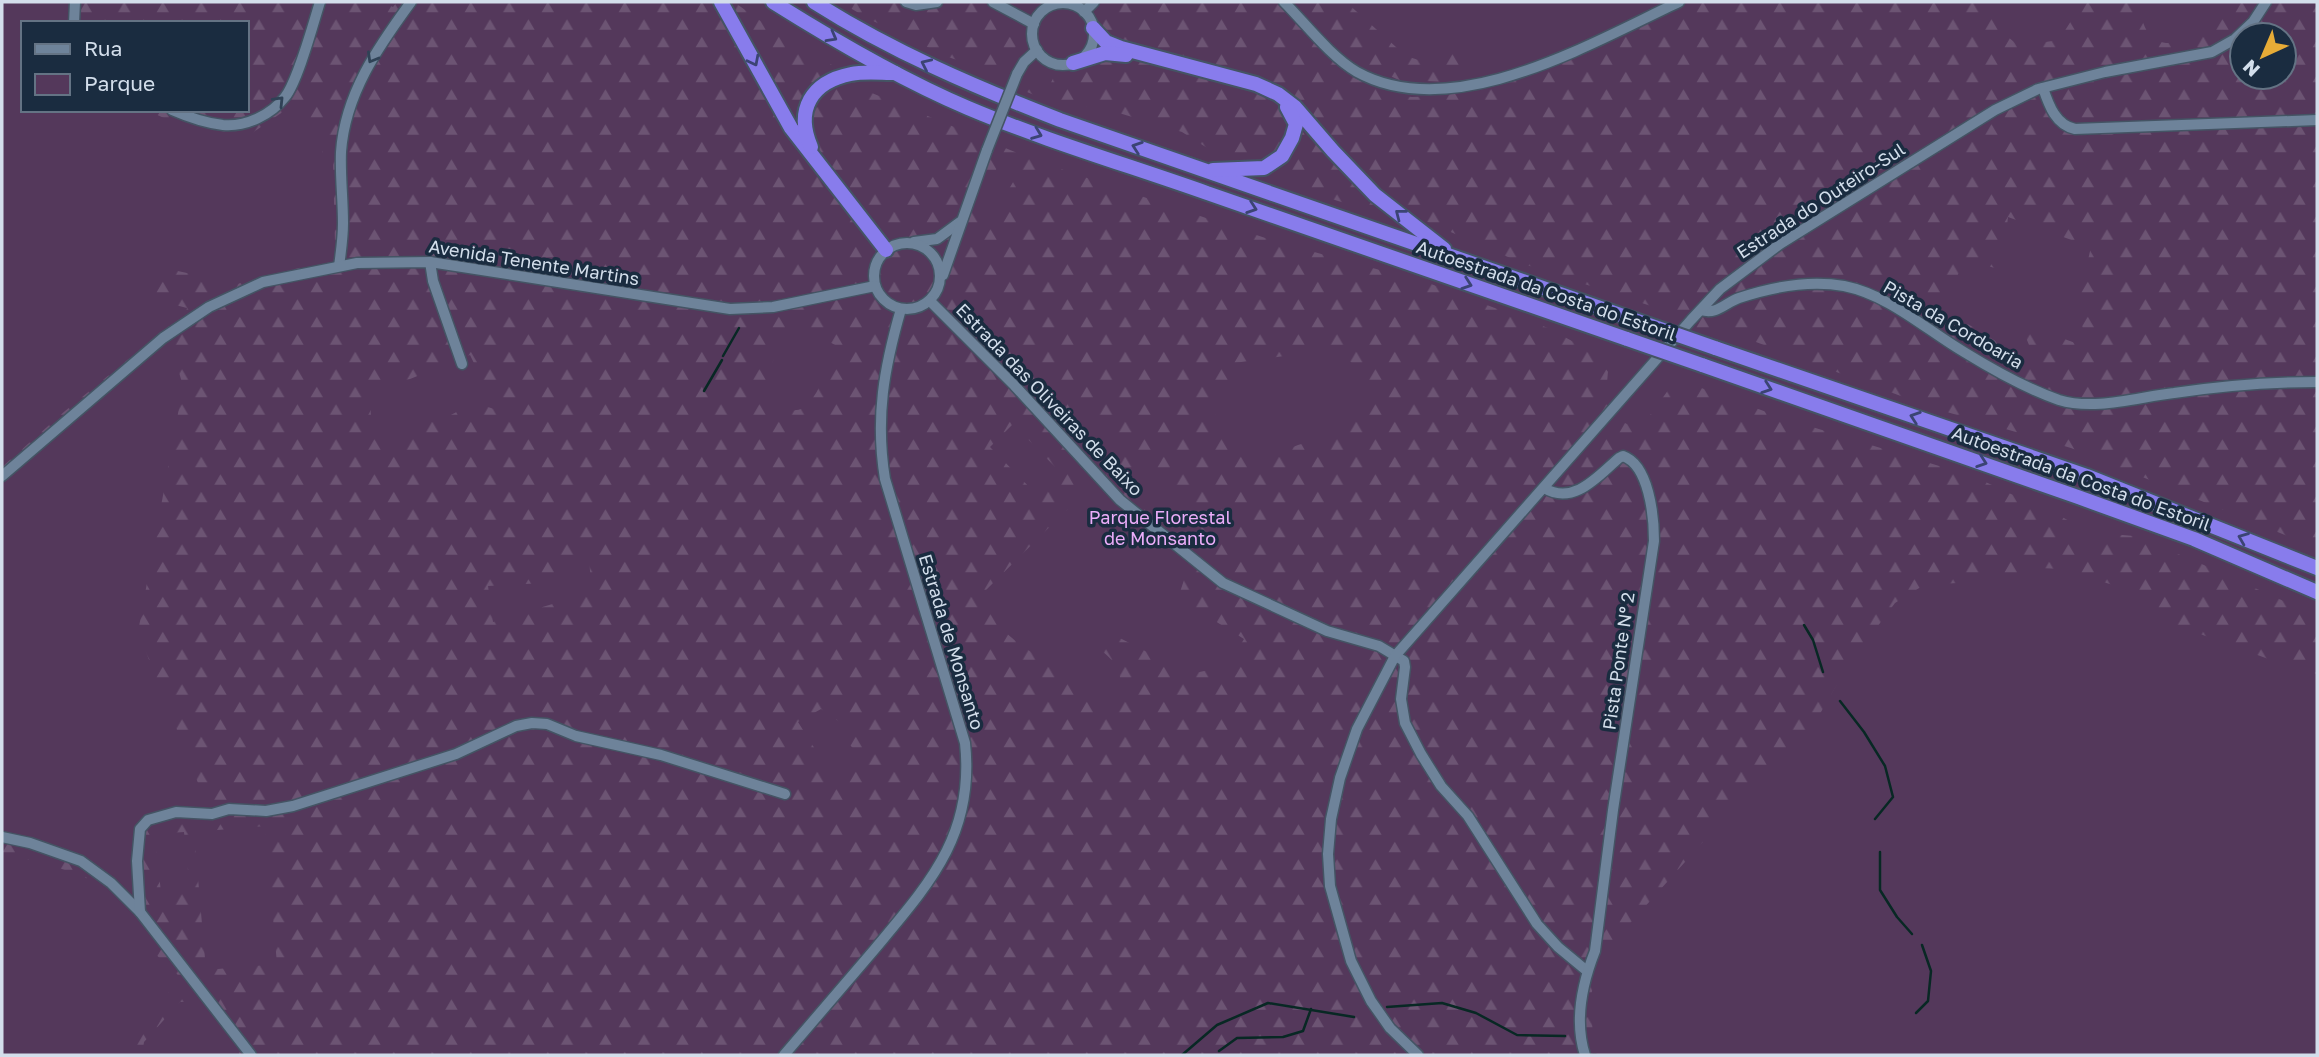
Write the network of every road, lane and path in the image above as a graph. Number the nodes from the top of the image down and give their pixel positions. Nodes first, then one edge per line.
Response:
1 (75, 2) edge
2 (320, 2) edge
3 (411, 2) edge
4 (721, 2) edge
5 (773, 2) edge
6 (814, 2) edge
7 (906, 2) edge
8 (937, 2) edge
9 (993, 2) edge
10 (1094, 2) edge
11 (1284, 2) edge
12 (1679, 2) edge
13 (2266, 2) edge
14 (1084, 12) junction
15 (74, 21) edge
16 (1034, 24) junction
17 (1093, 28) junction
18 (1037, 50) junction
19 (1073, 63) junction
20 (897, 73) junction
21 (2043, 88) junction
22 (178, 112) edge
23 (2317, 120) edge
24 (815, 158) junction
25 (1202, 170) junction
26 (960, 221) junction
27 (910, 243) junction
28 (886, 250) junction
29 (1454, 257) junction
30 (430, 262) junction
31 (339, 266) junction
32 (940, 285) junction
33 (875, 286) junction
34 (930, 300) junction
35 (901, 309) junction
36 (1701, 310) junction
37 (462, 364) dead end
38 (2317, 382) edge
39 (2, 477) edge
40 (1544, 488) junction
41 (2317, 568) edge
42 (2313, 591) edge
43 (1395, 656) junction
44 (785, 794) dead end
45 (2, 837) edge
46 (140, 912) junction
47 (1587, 971) junction
48 (251, 1055) edge
49 (784, 1055) edge
50 (1418, 1055) edge
51 (1585, 1055) edge

1 - 15 street
22 -> 2 street
3 -> 31 street
4 -> 24 highway
5 -> 20 highway, Autoestrada da Costa do Estoril
25 -> 6 highway, Autoestrada da Costa do Estoril
7 - 8 street
9 - 16 street
10 - 14 street
11 - 12 street
13 - 21 street, Estrada do Outeiro-Sul
14 - 16 street
14 - 17 street
16 - 18 street
17 - 19 street
29 -> 17 highway
18 - 19 street
18 - 26 street, bridge
19 - 25 highway
20 - 24 highway
20 -> 42 highway, Autoestrada da Costa do Estoril, bridge
21 - 23 street
21 - 36 street, Estrada do Outeiro-Sul
24 - 28 highway
25 - 29 highway, Autoestrada da Costa do Estoril
26 - 27 street
26 - 32 street
27 - 28 street
27 - 32 street
28 - 33 street
41 -> 29 highway, Autoestrada da Costa do Estoril, bridge
30 - 31 street, Avenida Tenente Martins
30 - 33 street, Avenida Tenente Martins
30 - 37 street
31 - 39 street, Avenida Tenente Martins
32 - 34 street
33 - 35 street
34 - 35 street
34 - 43 street, Estrada das Oliveiras de Baixo
35 - 49 street, Estrada de Monsanto
36 - 38 street, Pista da Cordoaria
36 - 40 street, Estrada do Outeiro-Sul
40 - 43 street, Estrada do Outeiro-Sul
40 - 47 street, Pista Ponte Nº 2
43 - 47 street
43 - 50 street, Estrada do Outeiro-Sul
44 - 46 street
45 - 46 street
46 - 48 street
47 - 51 street

